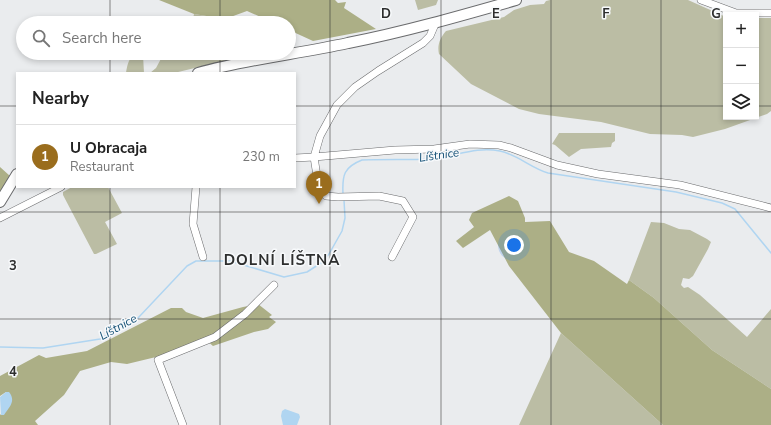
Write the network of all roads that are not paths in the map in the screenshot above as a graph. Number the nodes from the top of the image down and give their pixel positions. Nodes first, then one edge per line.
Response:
1 (516, 0) edge
2 (701, 0) edge
3 (771, 13) edge
4 (436, 22) junction
5 (296, 52) edge
6 (255, 60) edge
7 (202, 72) edge
8 (314, 156) junction
9 (296, 158) edge
10 (16, 176) edge
11 (58, 188) edge
12 (196, 188) edge
13 (0, 202) edge
14 (771, 208) edge
15 (0, 218) edge
16 (203, 257) dead end
17 (392, 257) dead end
18 (274, 285) dead end
19 (183, 425) edge

1 - 4 street
2 - 3 street
4 - 5 street
4 - 8 street
6 - 7 street
8 - 9 street
8 - 14 street
8 - 17 street
10 - 13 street
11 - 15 street
12 - 16 street
18 - 19 street

